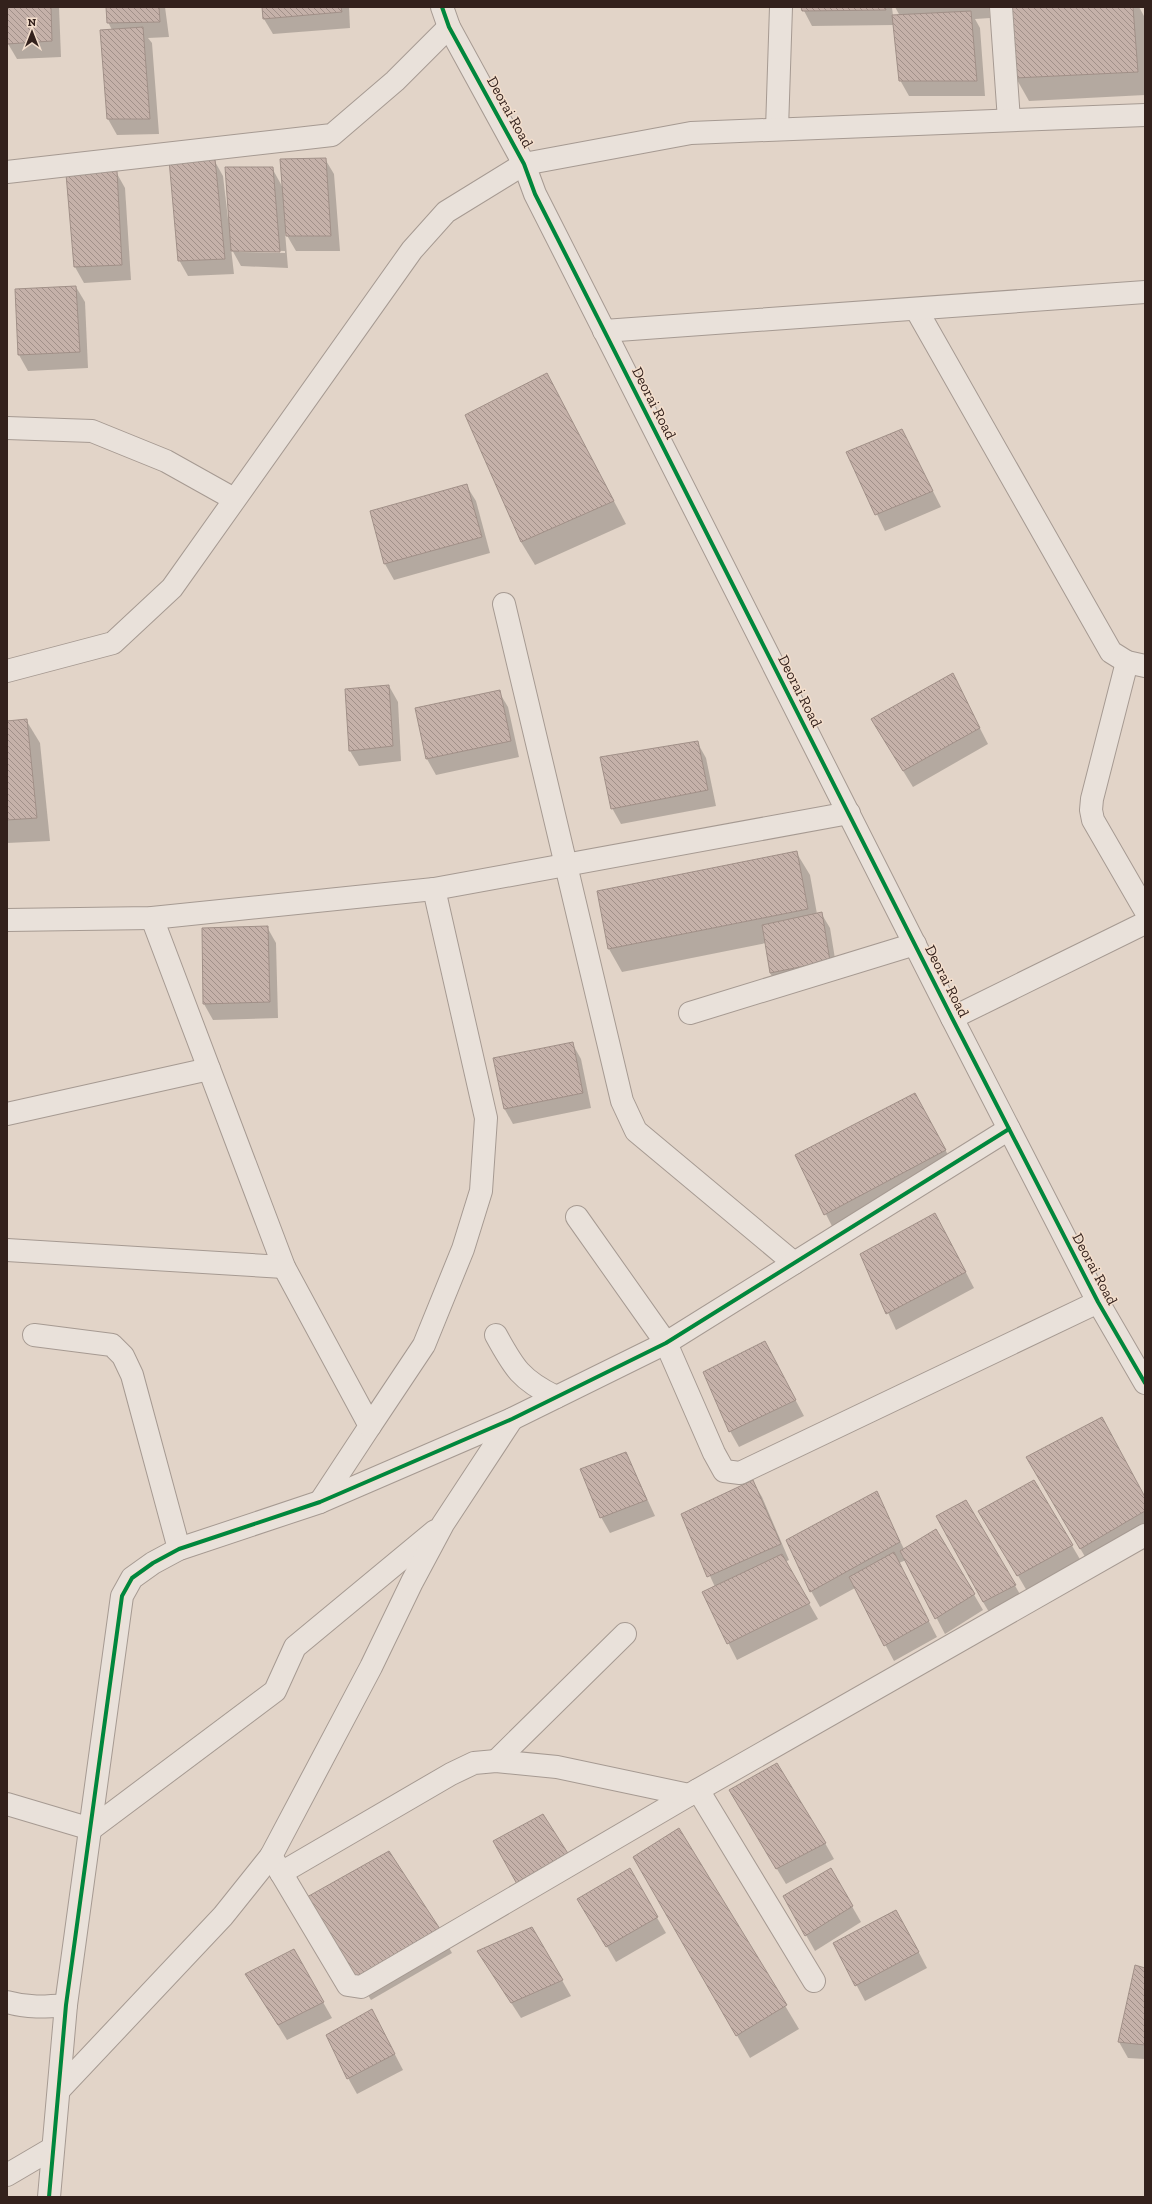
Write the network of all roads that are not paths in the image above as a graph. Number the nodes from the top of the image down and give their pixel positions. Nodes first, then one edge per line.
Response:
1 (442, 7) edge
2 (780, 7) edge
3 (1001, 7) edge
4 (449, 27) junction
5 (1145, 115) edge
6 (1009, 120) junction
7 (777, 130) junction
8 (524, 164) junction
9 (7, 172) edge
10 (1145, 292) edge
11 (916, 309) junction
12 (604, 332) junction
13 (7, 428) edge
14 (234, 499) junction
15 (504, 604) dead end
16 (1136, 664) edge
17 (7, 671) edge
18 (849, 813) junction
19 (567, 863) junction
20 (434, 889) junction
21 (1145, 910) edge
22 (152, 918) junction
23 (7, 920) edge
24 (1145, 923) edge
25 (915, 944) junction
26 (690, 1013) dead end
27 (952, 1018) junction
28 (210, 1069) junction
29 (7, 1114) edge
30 (1009, 1128) junction
31 (577, 1217) dead end
32 (7, 1250) edge
33 (794, 1263) junction
34 (284, 1267) junction
35 (1098, 1302) junction
36 (34, 1335) dead end
37 (496, 1335) dead end
38 (666, 1343) junction
39 (1145, 1383) edge
40 (556, 1397) junction
41 (512, 1419) junction
42 (370, 1426) junction
43 (320, 1502) junction
44 (443, 1524) junction
45 (1145, 1535) edge
46 (179, 1549) junction
47 (625, 1634) dead end
48 (496, 1761) junction
49 (693, 1792) junction
50 (7, 1804) edge
51 (91, 1829) junction
52 (276, 1864) junction
53 (814, 1981) dead end
54 (7, 2002) edge
55 (66, 2005) junction
56 (58, 2090) junction
57 (53, 2148) junction
58 (7, 2174) edge
59 (49, 2197) edge

1 - 4 street, Deorai Road
2 - 7 street
3 - 6 street
4 - 8 street, Deorai Road
4 - 9 street
5 - 6 street
6 - 7 street
7 - 8 street
8 - 12 street, Deorai Road
8 - 14 street
10 - 11 street
11 - 12 street
11 - 16 street
12 - 18 street, Deorai Road
13 - 14 street
14 - 17 street
15 - 19 street
16 - 21 street
18 - 19 street
18 - 25 street, Deorai Road
19 - 20 street
19 - 33 street
20 - 22 street
20 - 42 street
22 - 23 street
22 - 28 street
24 - 27 street
25 - 26 street
25 - 27 street, Deorai Road
27 - 30 street, Deorai Road
28 - 29 street
28 - 34 street
30 - 33 street
30 - 35 street, Deorai Road
31 - 38 street
32 - 34 street
33 - 38 street
34 - 42 street
35 - 38 street
35 - 39 street, Deorai Road
36 - 46 street
37 - 40 street
38 - 40 street
40 - 41 street
41 - 43 street
41 - 44 street
42 - 43 street
43 - 46 street
44 - 51 street
44 - 52 street
45 - 49 street
46 - 51 street
47 - 48 street
48 - 49 street
48 - 52 street
49 - 52 street
49 - 53 street
50 - 51 street
51 - 55 street
52 - 56 street
54 - 55 street
55 - 56 street
56 - 57 street
57 - 58 street
57 - 59 street

